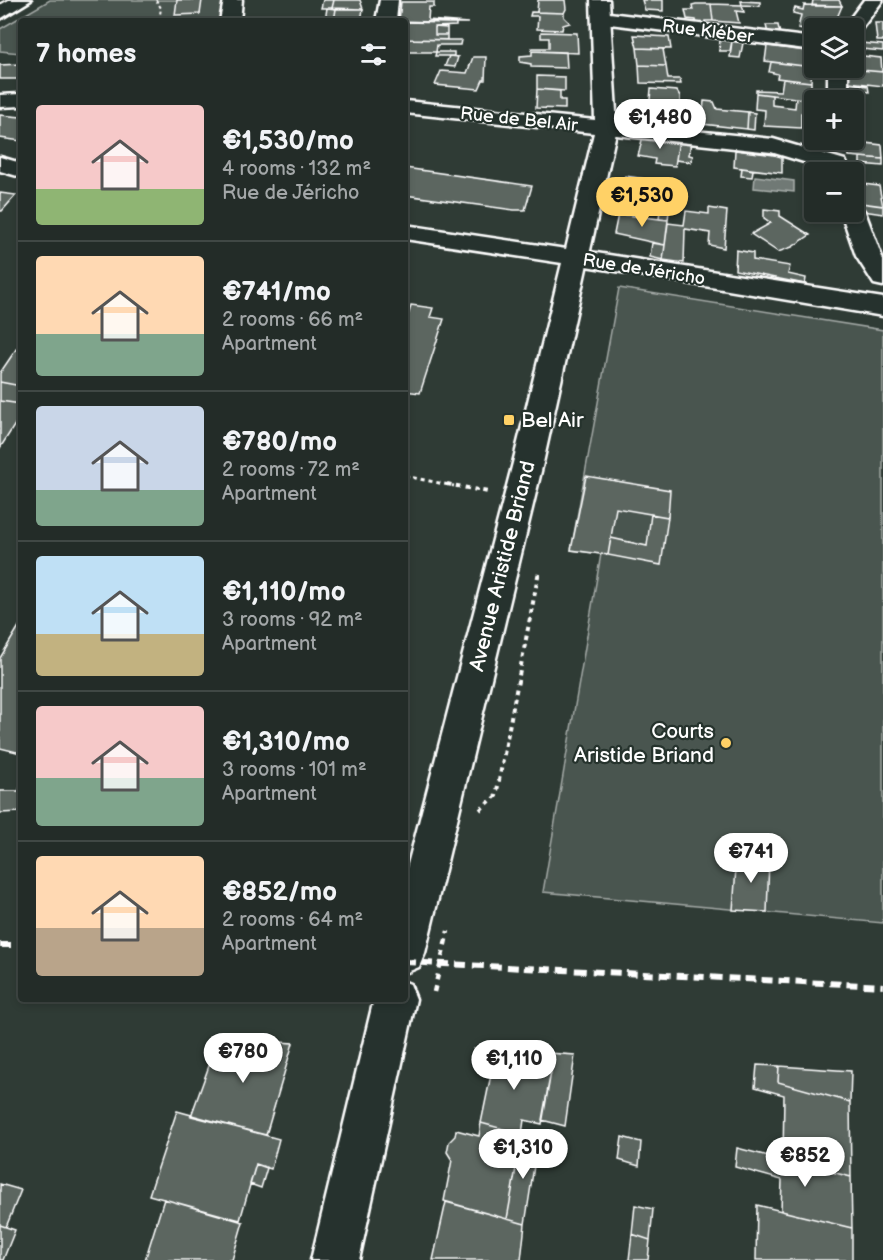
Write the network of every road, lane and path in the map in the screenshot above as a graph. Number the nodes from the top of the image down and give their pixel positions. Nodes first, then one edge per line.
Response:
1 (22, 0) edge
2 (156, 0) edge
3 (233, 0) edge
4 (389, 0) edge
5 (874, 0) edge
6 (601, 9) edge
7 (0, 13) edge
8 (159, 18) edge
9 (230, 18) edge
10 (386, 18) edge
11 (860, 18) edge
12 (804, 42) edge
13 (18, 100) edge
14 (0, 101) edge
15 (408, 107) edge
16 (606, 128) junction
17 (818, 162) edge
18 (0, 164) edge
19 (18, 169) edge
20 (856, 222) edge
21 (408, 232) edge
22 (577, 258) junction
23 (883, 278) edge
24 (883, 307) edge
25 (408, 477) edge
26 (519, 498) junction
27 (448, 931) dead end
28 (408, 940) edge
29 (434, 992) dead end
30 (394, 1002) edge
31 (335, 1260) edge

1 - 7 street
2 - 8 path
3 - 9 street
4 - 10 street
5 - 11 street
6 - 12 street, Rue Kléber
6 - 16 street, Avenue Aristide Briand
13 - 14 street
15 - 16 street, Rue de Bel Air
16 - 17 street, Rue de Bel Air
16 - 22 street, Avenue Aristide Briand
18 - 19 street
20 - 23 street
21 - 22 street, Rue de Jéricho
22 - 24 street, Rue de Jéricho
22 - 26 street, Avenue Aristide Briand
25 - 26 path
26 - 28 street, Avenue Aristide Briand
27 - 29 path, bridge
30 - 31 street

